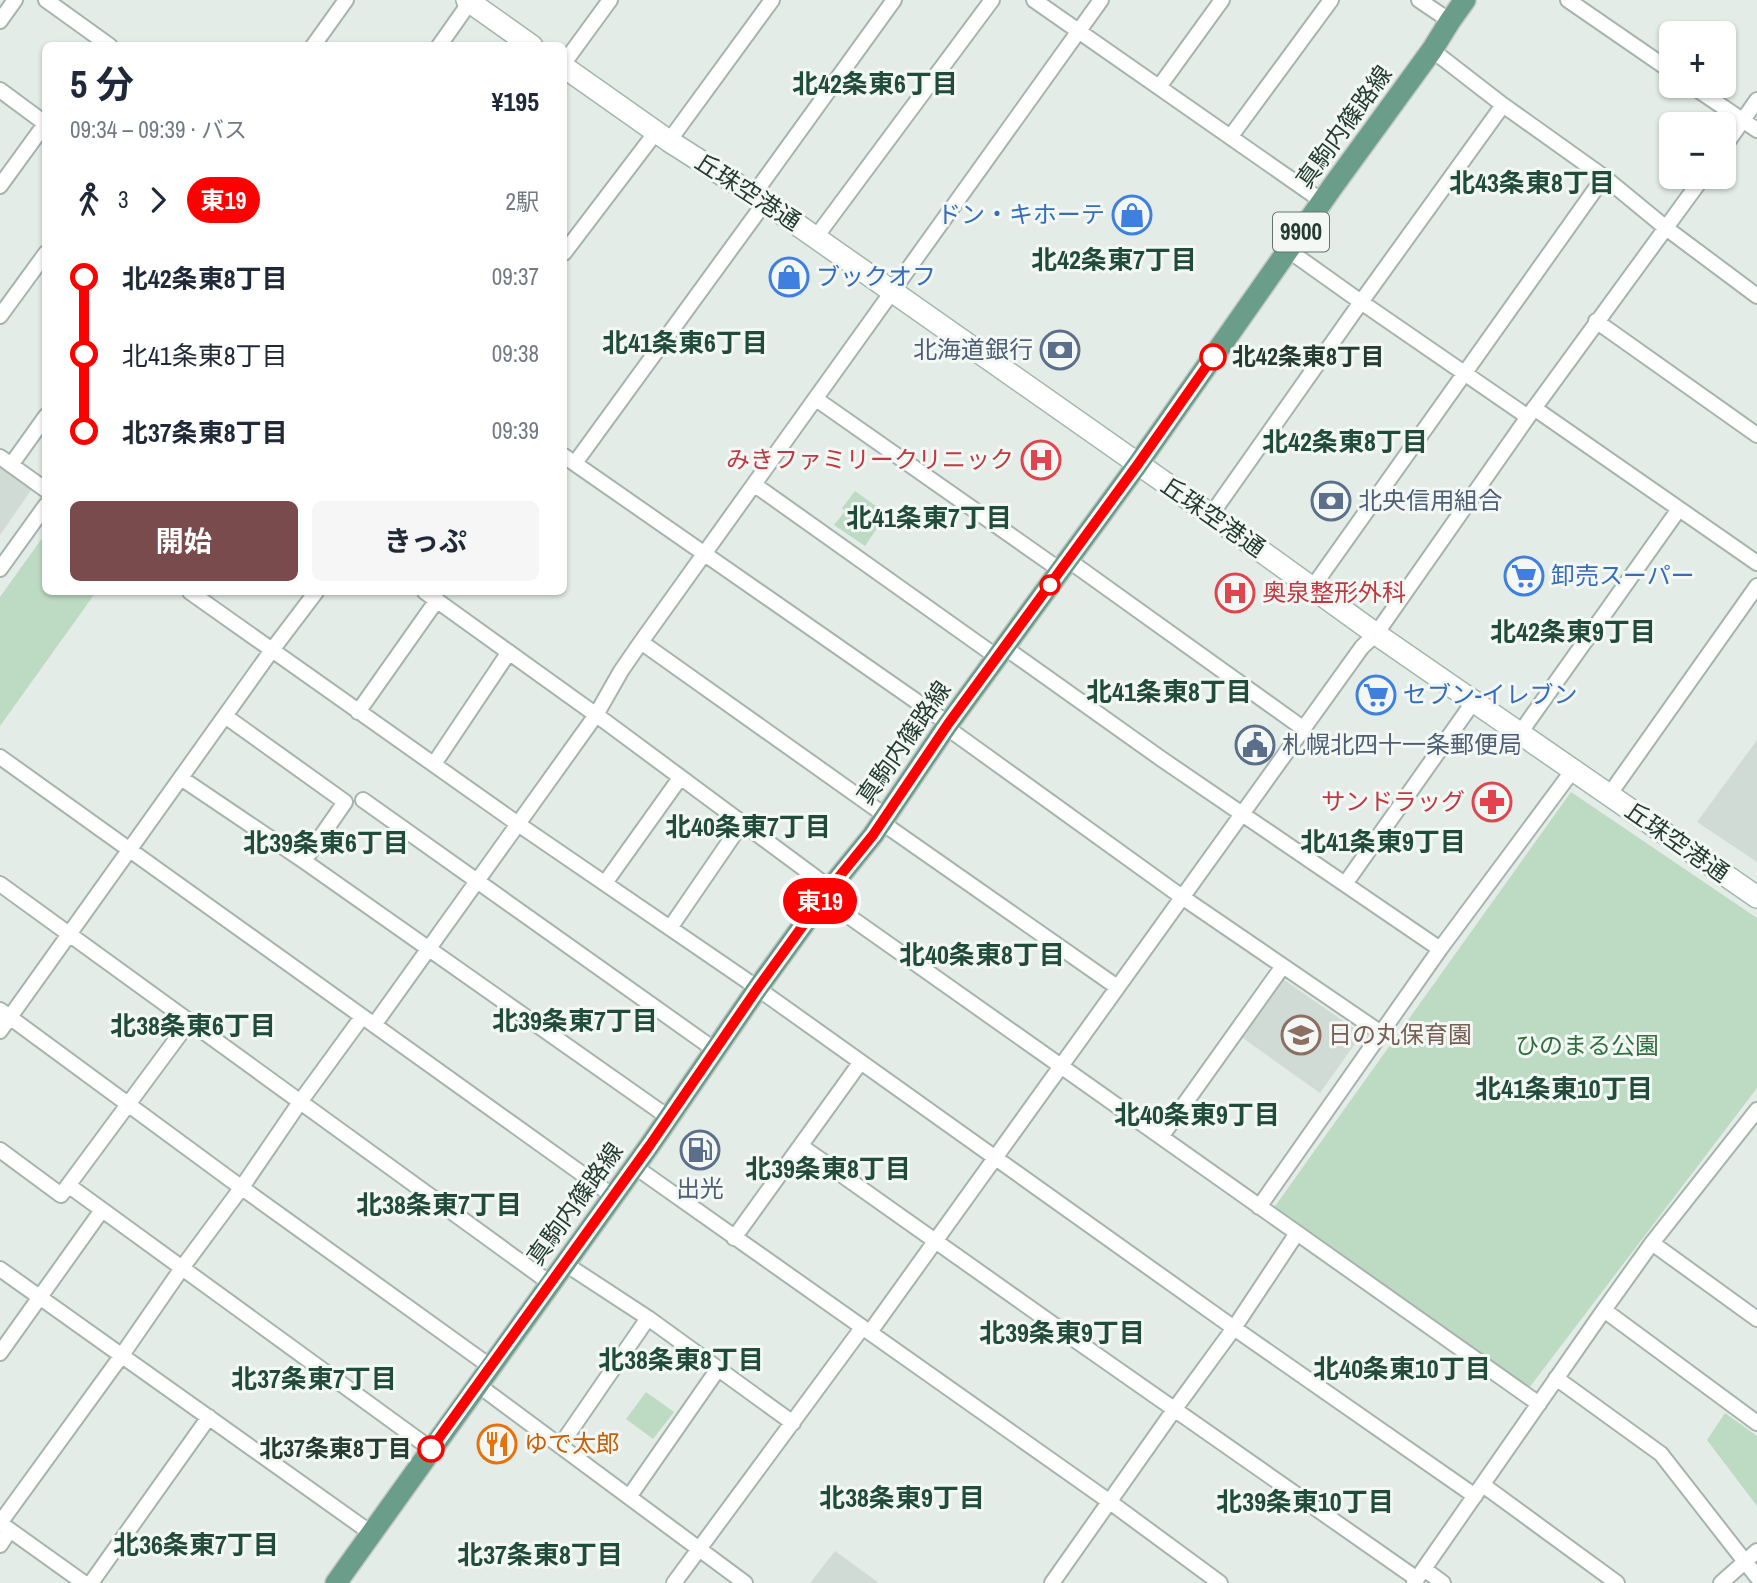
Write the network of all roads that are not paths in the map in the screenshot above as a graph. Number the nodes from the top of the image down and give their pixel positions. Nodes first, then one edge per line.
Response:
1 (15, 0) edge
2 (46, 0) edge
3 (346, 0) edge
4 (610, 0) edge
5 (772, 0) edge
6 (894, 0) edge
7 (992, 0) edge
8 (1034, 0) edge
9 (1101, 0) edge
10 (1222, 0) edge
11 (1331, 0) edge
12 (1419, 0) edge
13 (1465, 0) edge
14 (1568, 0) edge
15 (472, 2) edge
16 (0, 21) edge
17 (1450, 21) junction
18 (1079, 31) junction
19 (104, 42) edge
20 (316, 42) edge
21 (442, 42) edge
22 (527, 42) edge
23 (1432, 50) junction
24 (567, 61) edge
25 (1659, 63) edge
26 (567, 67) edge
27 (1159, 87) junction
28 (0, 90) edge
29 (1709, 98) edge
30 (1757, 100) edge
31 (1503, 105) junction
32 (1743, 121) junction
33 (42, 122) edge
34 (42, 128) edge
35 (1757, 130) edge
36 (1736, 131) edge
37 (663, 136) junction
38 (1231, 136) junction
39 (1604, 177) junction
40 (0, 186) edge
41 (1694, 189) edge
42 (759, 198) junction
43 (1322, 201) junction
44 (1666, 228) junction
45 (816, 237) junction
46 (567, 249) edge
47 (1288, 250) junction
48 (42, 258) edge
49 (893, 291) junction
50 (1757, 296) edge
51 (1361, 302) junction
52 (0, 316) edge
53 (1596, 321) junction
54 (1464, 373) junction
55 (816, 399) junction
56 (1531, 413) junction
57 (42, 420) edge
58 (1757, 435) edge
59 (569, 459) edge
60 (5, 461) edge
61 (1138, 464) junction
62 (755, 485) junction
63 (42, 487) edge
64 (1679, 509) junction
65 (42, 511) edge
66 (1211, 515) junction
67 (705, 555) junction
68 (1757, 563) edge
69 (1064, 565) junction
70 (0, 569) edge
71 (1757, 586) edge
72 (1312, 588) junction
73 (194, 595) edge
74 (314, 595) edge
75 (431, 596) edge
76 (1376, 634) junction
77 (641, 642) junction
78 (272, 650) junction
79 (509, 652) junction
80 (1001, 652) junction
81 (1474, 701) junction
82 (358, 712) junction
83 (596, 715) junction
84 (225, 716) junction
85 (947, 726) junction
86 (1304, 729) junction
87 (1520, 733) junction
88 (0, 757) edge
89 (434, 764) junction
90 (1573, 770) junction
91 (181, 778) junction
92 (680, 778) junction
93 (1609, 795) junction
94 (363, 800) dead end
95 (1242, 813) junction
96 (883, 819) junction
97 (742, 823) junction
98 (519, 824) junction
99 (130, 851) junction
100 (304, 861) junction
101 (476, 882) junction
102 (605, 883) junction
103 (0, 884) edge
104 (1345, 884) junction
105 (826, 893) junction
106 (1182, 897) junction
107 (1757, 897) edge
108 (670, 928) junction
109 (70, 934) junction
110 (428, 949) junction
111 (1440, 949) junction
112 (1283, 966) junction
113 (1117, 987) junction
114 (757, 989) junction
115 (5, 1014) edge
116 (368, 1021) junction
117 (189, 1022) junction
118 (0, 1031) edge
119 (1381, 1033) junction
120 (715, 1050) junction
121 (860, 1063) junction
122 (1060, 1067) junction
123 (300, 1102) junction
124 (128, 1103) junction
125 (1756, 1114) edge
126 (668, 1117) junction
127 (1161, 1137) junction
128 (801, 1146) junction
129 (0, 1150) edge
130 (995, 1158) junction
131 (634, 1166) junction
132 (68, 1185) junction
133 (242, 1187) junction
134 (612, 1196) junction
135 (1259, 1207) junction
136 (102, 1210) junction
137 (1297, 1233) junction
138 (734, 1238) junction
139 (934, 1241) junction
140 (1652, 1243) junction
141 (564, 1264) junction
142 (182, 1268) junction
143 (0, 1269) edge
144 (550, 1283) junction
145 (40, 1297) junction
146 (1604, 1310) junction
147 (648, 1318) junction
148 (1757, 1319) edge
149 (1234, 1328) junction
150 (866, 1330) junction
151 (0, 1353) edge
152 (122, 1355) junction
153 (491, 1367) junction
154 (718, 1369) junction
155 (1556, 1378) junction
156 (478, 1385) junction
157 (1539, 1404) junction
158 (1174, 1410) junction
159 (209, 1417) junction
160 (793, 1423) junction
161 (1757, 1423) edge
162 (560, 1446) junction
163 (431, 1449) junction
164 (1479, 1491) junction
165 (629, 1497) junction
166 (1110, 1502) junction
167 (10, 1530) junction
168 (372, 1533) junction
169 (0, 1545) edge
170 (699, 1549) junction
171 (1757, 1550) edge
172 (1745, 1562) junction
173 (1418, 1577) edge
174 (1757, 1577) edge
175 (84, 1583) edge
176 (91, 1583) edge
177 (336, 1583) edge
178 (674, 1583) edge
179 (745, 1583) edge
180 (1052, 1583) edge
181 (1220, 1583) edge
182 (1443, 1583) edge
183 (1617, 1583) edge
184 (1721, 1583) edge

1 - 16 street
2 - 19 street
3 - 20 street
4 - 24 street
5 - 37 street
6 - 42 street
7 - 45 street
8 - 18 street
9 - 18 street
10 - 27 street
11 - 38 street
12 - 17 street
13 - 17 main road, 真駒内篠路線 / 9900
14 - 25 street
15 - 21 street
15 - 22 main road
17 - 23 main road, 真駒内篠路線 / 9900
18 - 27 street
18 - 49 street
23 - 31 street
23 - 43 main road, 真駒内篠路線 / 9900
26 - 37 main road, 丘珠空港通
27 - 38 street
28 - 33 street
29 - 32 street
30 - 32 street
31 - 39 street
31 - 51 street
32 - 35 street
32 - 36 street
34 - 40 street
37 - 42 main road, 丘珠空港通
37 - 46 street
38 - 43 street
39 - 44 street
39 - 54 street
41 - 44 street
42 - 45 main road, 丘珠空港通
42 - 59 street
43 - 47 main road, 真駒内篠路線 / 9900
44 - 50 street
44 - 53 street
45 - 49 main road, 丘珠空港通
47 - 51 street
47 - 61 main road, 真駒内篠路線 / 9900
48 - 52 street
49 - 55 street
49 - 61 main road, 丘珠空港通
51 - 54 street
51 - 66 street
53 - 56 street
53 - 58 street
54 - 56 street
54 - 72 street
55 - 62 street
55 - 69 street
56 - 64 street
56 - 76 street
57 - 60 street
59 - 67 street
60 - 63 street
61 - 66 main road, 丘珠空港通
61 - 69 main road, 真駒内篠路線 / 9900
62 - 67 street
62 - 80 street
64 - 68 street
64 - 87 street
65 - 70 street
66 - 72 main road, 丘珠空港通
67 - 77 street
67 - 85 street
69 - 80 main road, 真駒内篠路線 / 9900
69 - 86 street
71 - 93 street
72 - 76 main road, 丘珠空港通
73 - 78 street
74 - 78 street
75 - 79 street
75 - 82 street
76 - 81 main road, 丘珠空港通
76 - 86 street
77 - 83 street
77 - 96 street
78 - 82 street
78 - 84 street
79 - 83 street
79 - 89 street
80 - 85 main road, 真駒内篠路線 / 9900
80 - 95 street
81 - 87 main road, 丘珠空港通
81 - 104 street
82 - 89 street
83 - 92 street
83 - 98 street
84 - 91 street
84 - 100 street
85 - 96 main road, 真駒内篠路線 / 9900
85 - 106 street
86 - 95 street
87 - 90 main road, 丘珠空港通
88 - 99 street
89 - 98 street
90 - 93 main road, 丘珠空港通
90 - 111 street
91 - 99 street
91 - 100 street
92 - 97 street
92 - 102 street
93 - 107 main road, 丘珠空港通
94 - 101 street
95 - 104 street
95 - 106 street
96 - 105 main road, 真駒内篠路線 / 9900
96 - 113 street
97 - 105 street
97 - 108 street
98 - 101 street
98 - 102 street
99 - 109 street
99 - 116 street
100 - 110 street
101 - 110 street
101 - 120 street
102 - 108 street
103 - 109 street
104 - 111 street
105 - 114 main road, 真駒内篠路線 / 9900
105 - 122 street
106 - 112 street
106 - 113 street
108 - 114 street
109 - 115 street
109 - 117 street
110 - 116 street
110 - 126 street
111 - 119 street
112 - 119 street
112 - 127 street
113 - 122 street
114 - 120 main road, 真駒内篠路線 / 9900
114 - 121 street
115 - 118 street
115 - 124 street
116 - 123 street
116 - 134 street
117 - 123 street
117 - 124 street
119 - 135 street
120 - 126 main road, 真駒内篠路線 / 9900
121 - 128 street
121 - 130 street
122 - 127 street
122 - 130 street
123 - 133 street
123 - 144 street
124 - 132 street
124 - 133 street
125 - 140 street
126 - 131 main road, 真駒内篠路線 / 9900
127 - 135 street
128 - 138 street
128 - 139 street
129 - 132 street
130 - 139 street
130 - 149 street
131 - 134 main road, 真駒内篠路線 / 9900
131 - 138 street
132 - 136 street
133 - 142 street
133 - 153 street
134 - 141 main road, 真駒内篠路線 / 9900
135 - 137 street
136 - 142 street
136 - 145 street
137 - 149 street
137 - 157 street
138 - 150 street
139 - 150 street
139 - 158 street
140 - 146 street
140 - 148 street
141 - 144 main road, 真駒内篠路線 / 9900
141 - 147 street
142 - 152 street
142 - 163 street
143 - 145 street
144 - 153 main road, 真駒内篠路線 / 9900
145 - 151 street
145 - 152 street
146 - 155 street
146 - 161 street
147 - 154 street
147 - 162 street
149 - 158 street
149 - 164 street
150 - 160 street
150 - 166 street
152 - 159 street
152 - 167 street
153 - 156 main road, 真駒内篠路線 / 9900
154 - 160 street
154 - 165 street
155 - 157 street
155 - 172 street
156 - 162 street
156 - 163 main road, 真駒内篠路線 / 9900
157 - 164 street
158 - 166 street
158 - 173 street
159 - 168 street
159 - 176 street
160 - 170 street
162 - 165 street
163 - 168 main road, 真駒内篠路線 / 9900
164 - 173 street
164 - 183 street
165 - 170 street
166 - 180 street
166 - 181 street
167 - 169 street
167 - 175 street
168 - 177 main road, 真駒内篠路線 / 9900
170 - 178 street
170 - 179 street
171 - 172 street
172 - 174 street
172 - 184 street
173 - 182 street

